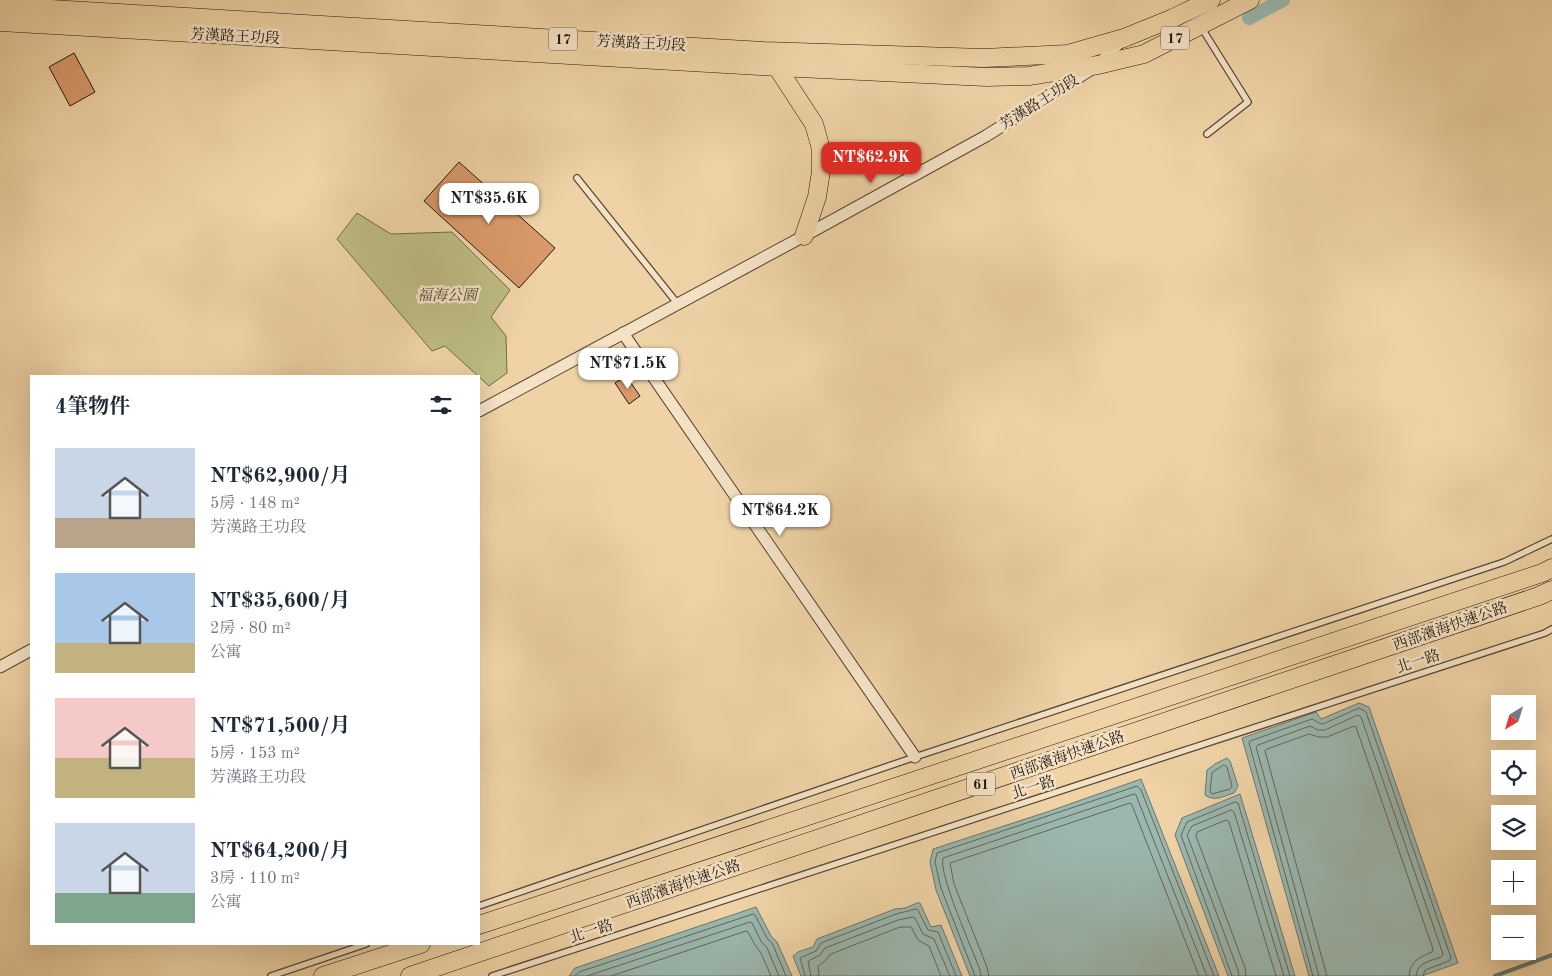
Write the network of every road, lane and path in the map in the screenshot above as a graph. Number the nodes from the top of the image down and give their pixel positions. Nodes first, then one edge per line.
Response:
1 (1250, 0) edge
2 (0, 6) edge
3 (1218, 7) edge
4 (0, 22) edge
5 (1200, 25) junction
6 (1124, 38) junction
7 (764, 51) junction
8 (1098, 65) junction
9 (778, 67) junction
10 (1207, 134) dead end
11 (577, 178) dead end
12 (804, 236) junction
13 (677, 304) junction
14 (623, 333) junction
15 (480, 410) edge
16 (1552, 539) edge
17 (1552, 568) edge
18 (1552, 590) edge
19 (1552, 629) edge
20 (30, 651) edge
21 (0, 667) edge
22 (915, 757) junction
23 (480, 906) edge
24 (480, 925) edge
25 (363, 945) edge
26 (418, 945) edge
27 (271, 976) edge
28 (323, 976) edge
29 (410, 976) edge
30 (492, 976) edge

1 - 3 main road, 17
2 - 7 main road, 芳漢路王功段 / 17
3 - 5 main road, 17
3 - 6 main road, 17
4 - 9 main road, 芳漢路王功段 / 17
5 - 8 main road, 17
5 - 10 lane
6 - 7 main road, 芳漢路王功段 / 17
6 - 8 street, 芳漢路王功段
7 - 9 main road
8 - 9 main road, 芳漢路王功段 / 17
8 - 12 street, 芳漢路王功段
9 - 12 main road
11 - 13 lane
12 - 13 street, 芳漢路王功段
13 - 14 street, 芳漢路王功段
14 - 15 street, 芳漢路王功段
14 - 22 street
16 - 22 lane
17 - 24 main road, 西部濱海快速公路 / 61
18 - 29 main road, 西部濱海快速公路 / 61
19 - 30 lane, 北一路
20 - 21 street
22 - 23 lane
25 - 27 lane
26 - 28 main road

